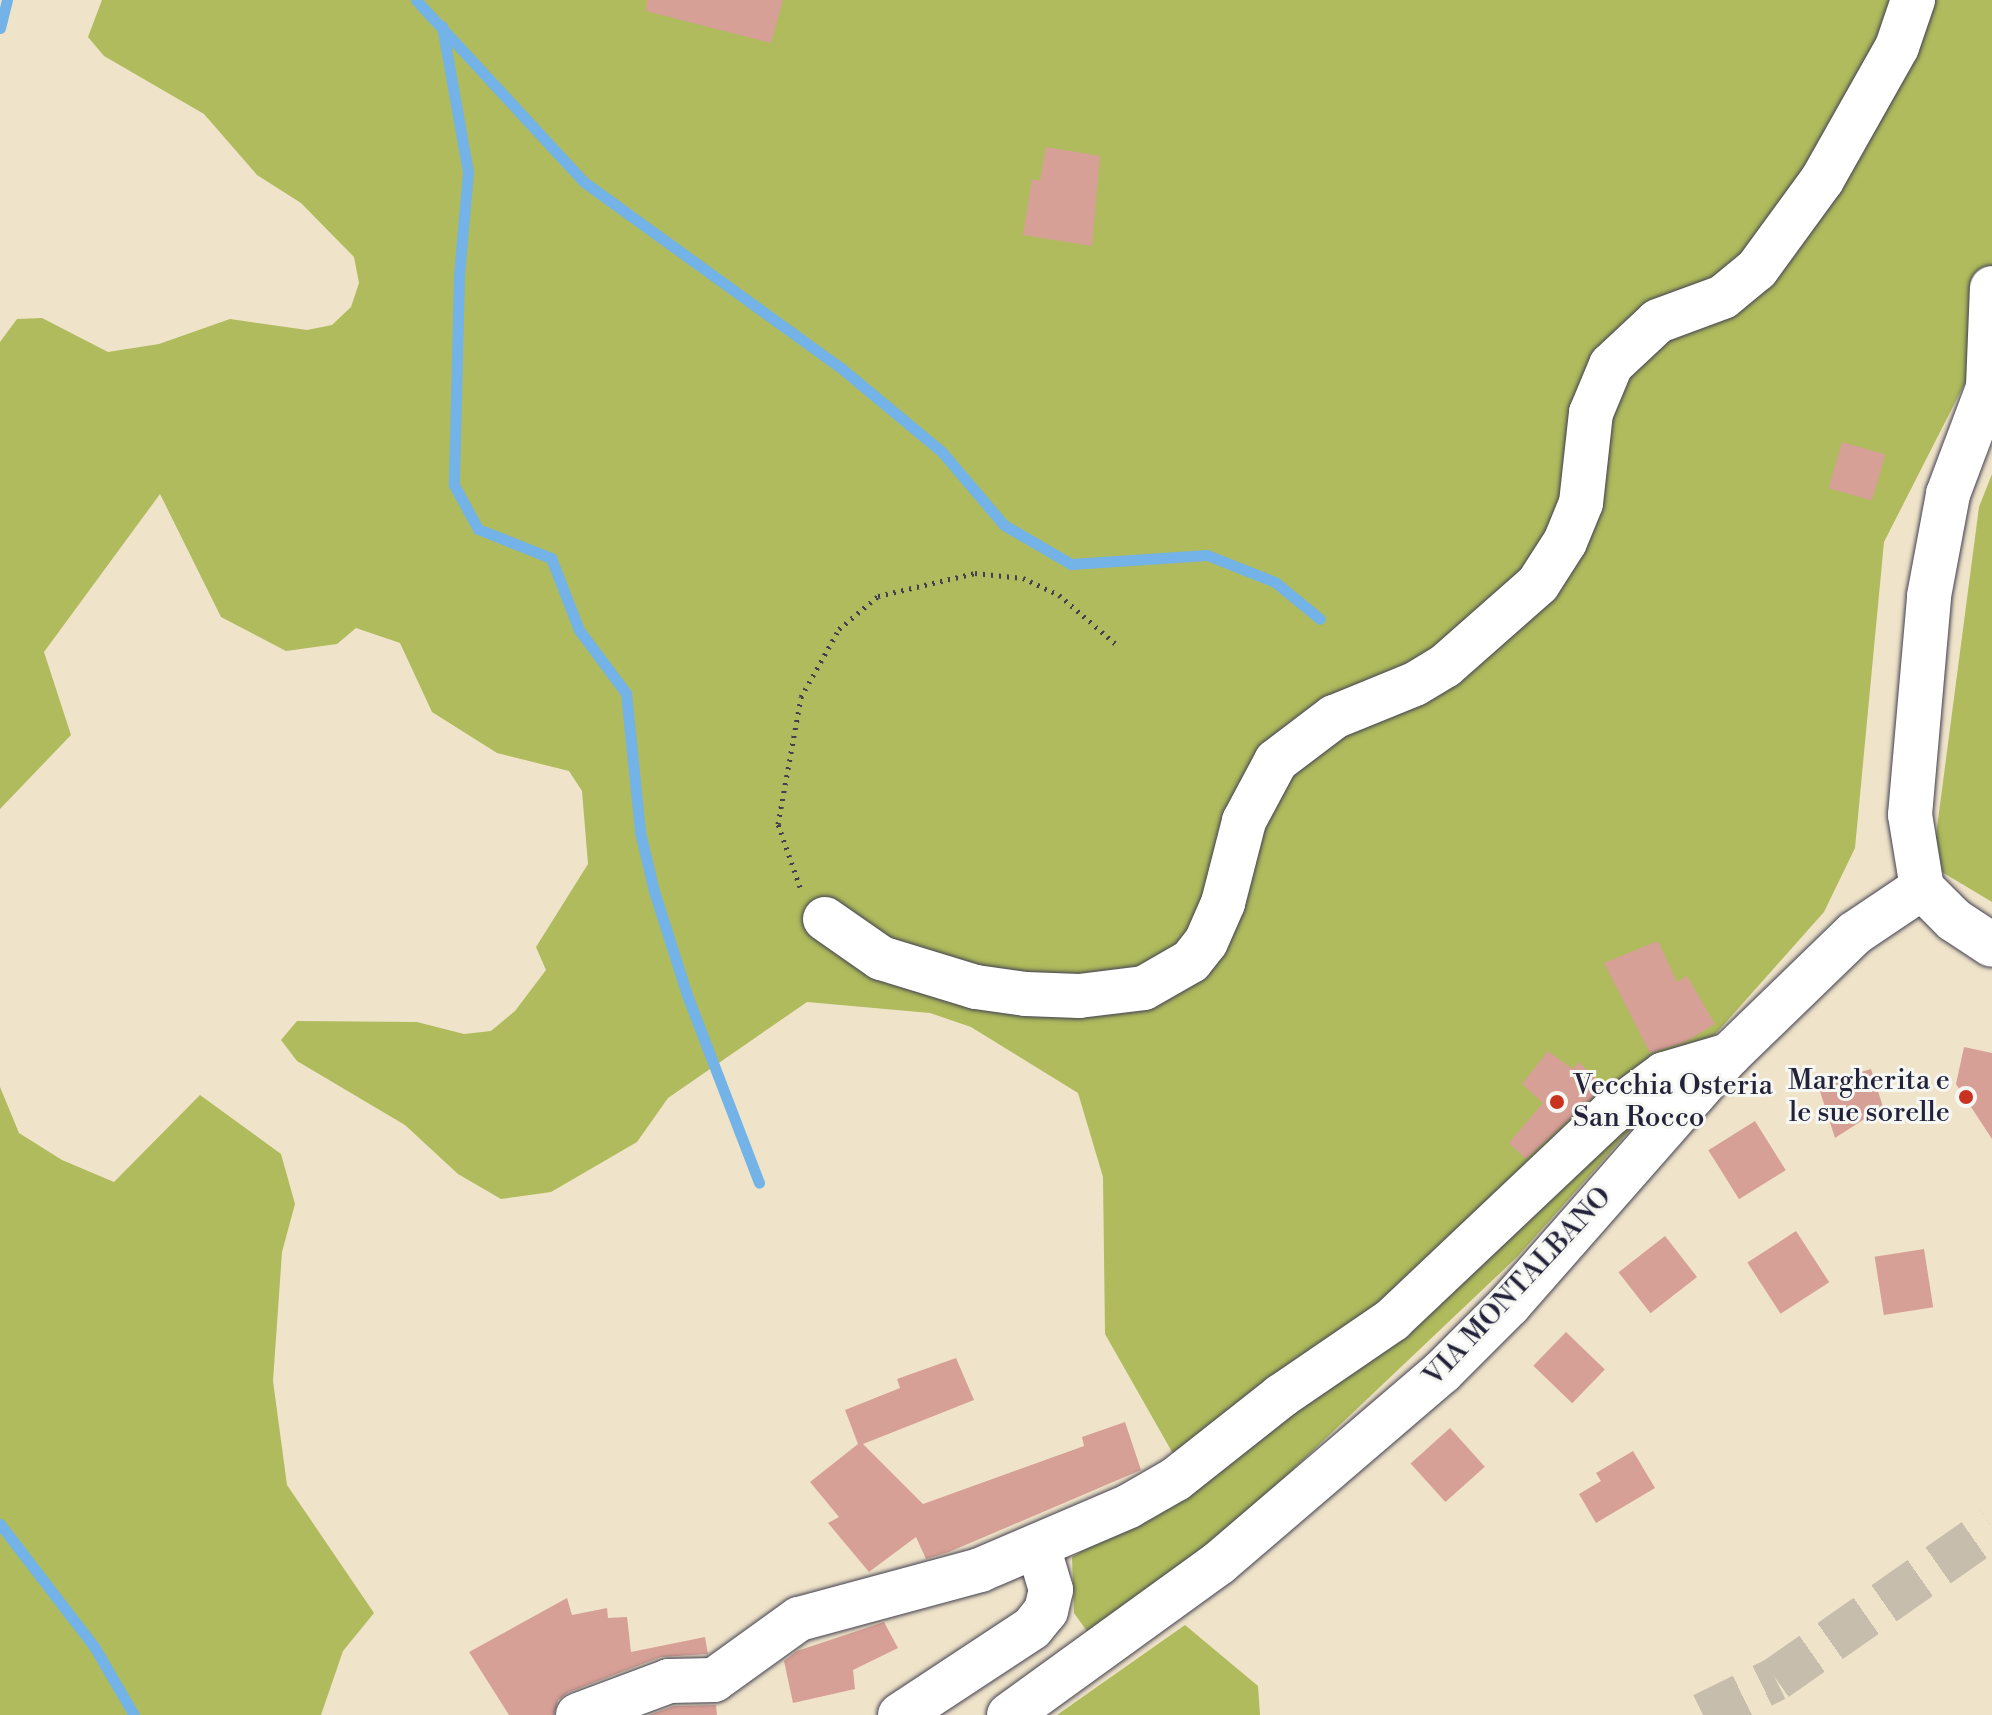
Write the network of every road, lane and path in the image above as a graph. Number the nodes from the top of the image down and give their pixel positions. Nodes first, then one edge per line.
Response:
1 (1913, 0) edge
2 (1992, 288) edge
3 (1990, 381) edge
4 (1118, 646) dead end
5 (1922, 888) junction
6 (825, 919) joint
7 (1992, 945) edge
8 (1729, 1055) junction
9 (1038, 1546) junction
10 (578, 1715) edge
11 (900, 1715) edge
12 (1009, 1715) edge

1 - 6 street
2 - 3 street
3 - 5 street
4 - 6 path
5 - 7 street
5 - 8 street, VIA MONTALBANO
8 - 9 street
8 - 12 street, VIA MONTALBANO
9 - 10 street
9 - 11 street

